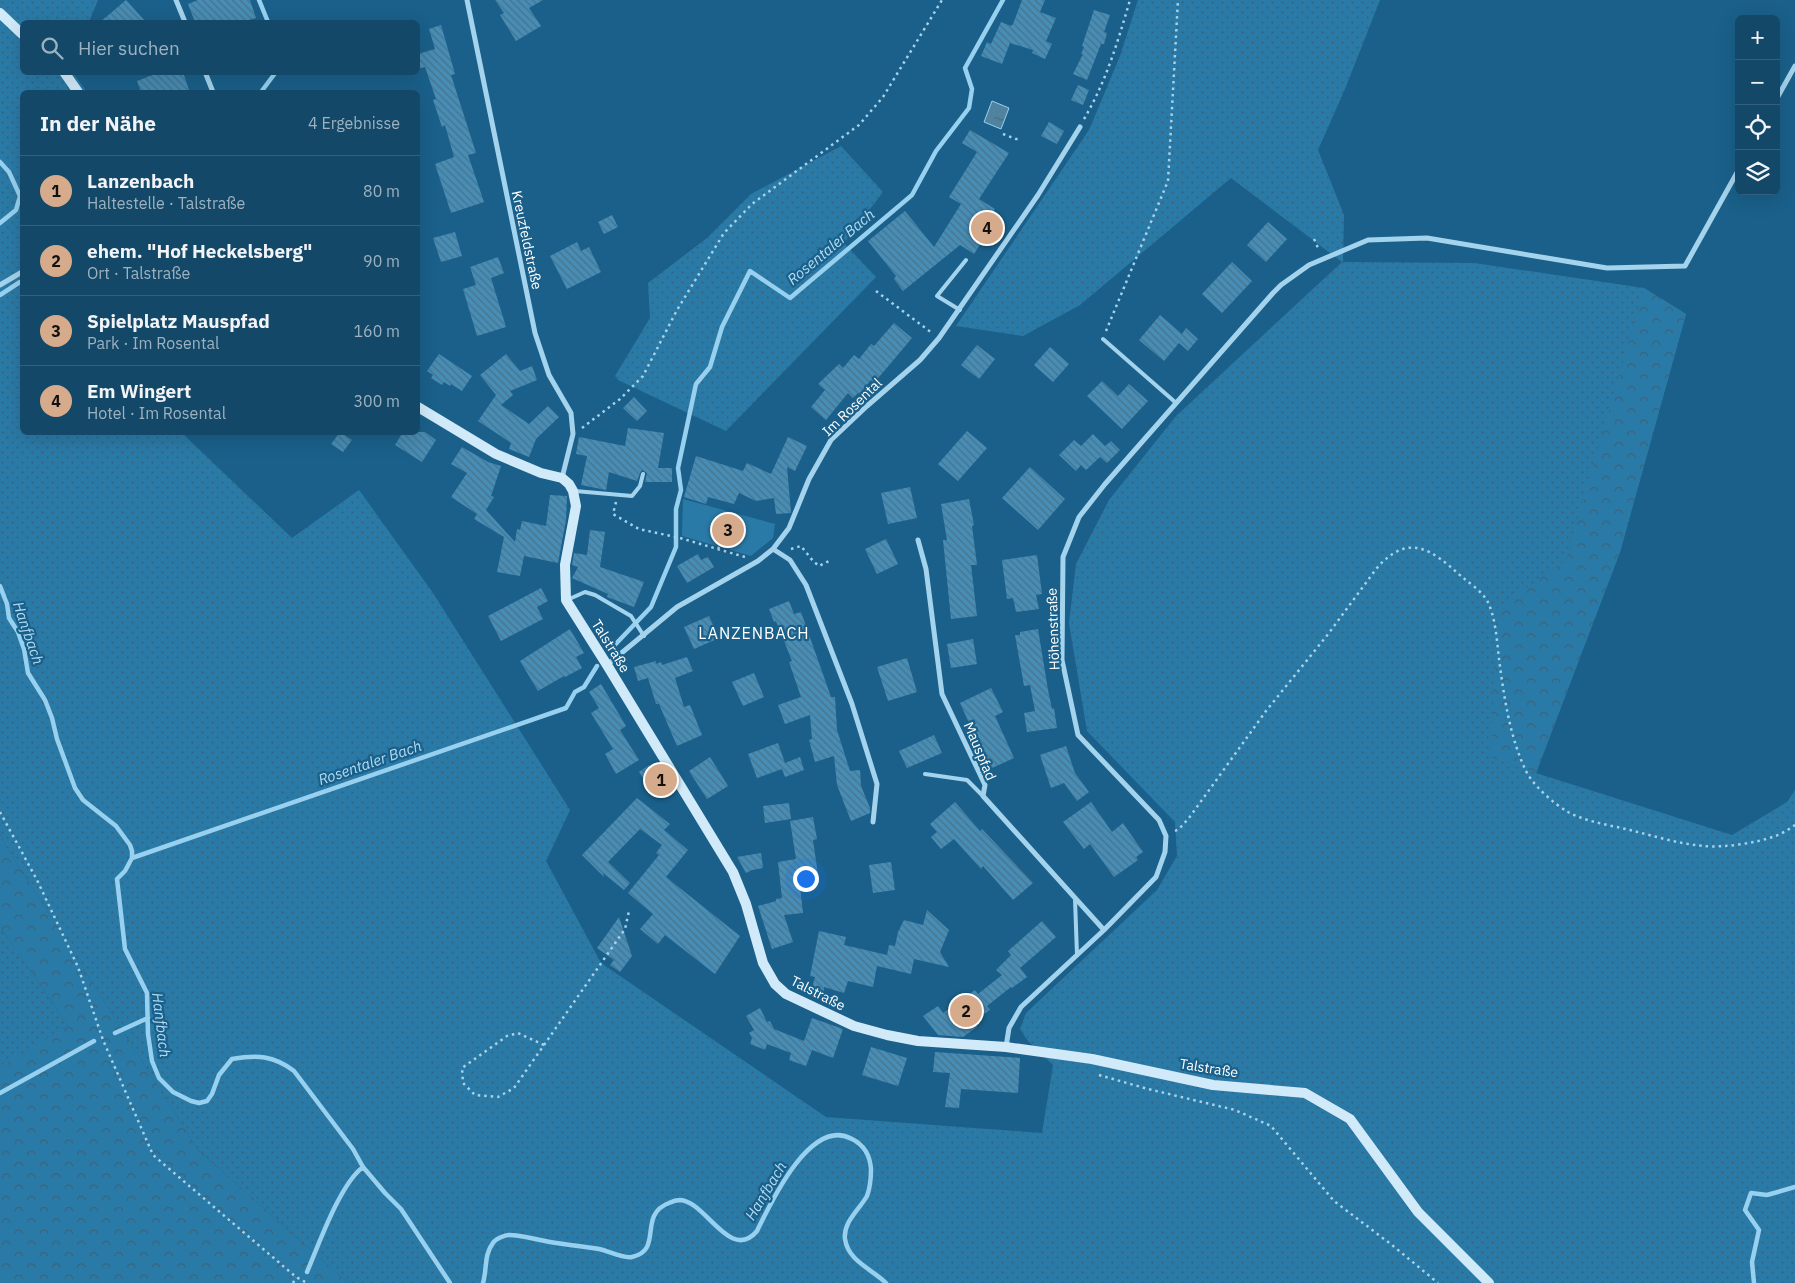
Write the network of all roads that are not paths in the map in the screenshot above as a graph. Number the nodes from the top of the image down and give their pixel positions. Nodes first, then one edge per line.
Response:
1 (176, 0) edge
2 (466, 0) edge
3 (0, 12) edge
4 (183, 20) edge
5 (20, 32) edge
6 (1795, 66) edge
7 (66, 75) edge
8 (205, 75) edge
9 (77, 90) edge
10 (211, 90) edge
11 (1780, 93) edge
12 (1080, 127) road end
13 (1735, 175) edge
14 (966, 260) dead end
15 (20, 273) edge
16 (0, 285) edge
17 (960, 310) junction
18 (1103, 339) road end
19 (1175, 402) junction
20 (420, 408) edge
21 (643, 474) dead end
22 (562, 478) junction
23 (573, 491) junction
24 (918, 540) dead end
25 (773, 549) junction
26 (566, 600) junction
27 (644, 636) junction
28 (607, 665) junction
29 (925, 774) dead end
30 (983, 796) junction
31 (873, 822) dead end
32 (1075, 899) junction
33 (1104, 930) junction
34 (1076, 955) junction
35 (1006, 1047) junction
36 (1489, 1283) edge

1 - 4 street
2 - 22 street, Kreuzfeldstraße
3 - 5 main road
6 - 11 street
7 - 9 main road
8 - 10 street
12 - 17 street, Im Rosental
13 - 19 street, Höhenstraße
14 - 17 lane
15 - 16 street
17 - 25 street, Im Rosental
18 - 19 lane
19 - 33 street, Höhenstraße
20 - 22 main road
21 - 23 lane
22 - 23 main road
23 - 26 main road
24 - 30 street, Mauspfad
25 - 27 street, Im Rosental
25 - 31 street
26 - 27 lane
26 - 28 main road, Talstraße
27 - 28 street, Im Rosental
28 - 35 main road, Talstraße
29 - 30 lane
30 - 32 street, Mauspfad
32 - 33 street, Mauspfad
32 - 34 lane
33 - 34 street
34 - 35 street
35 - 36 main road, Talstraße

